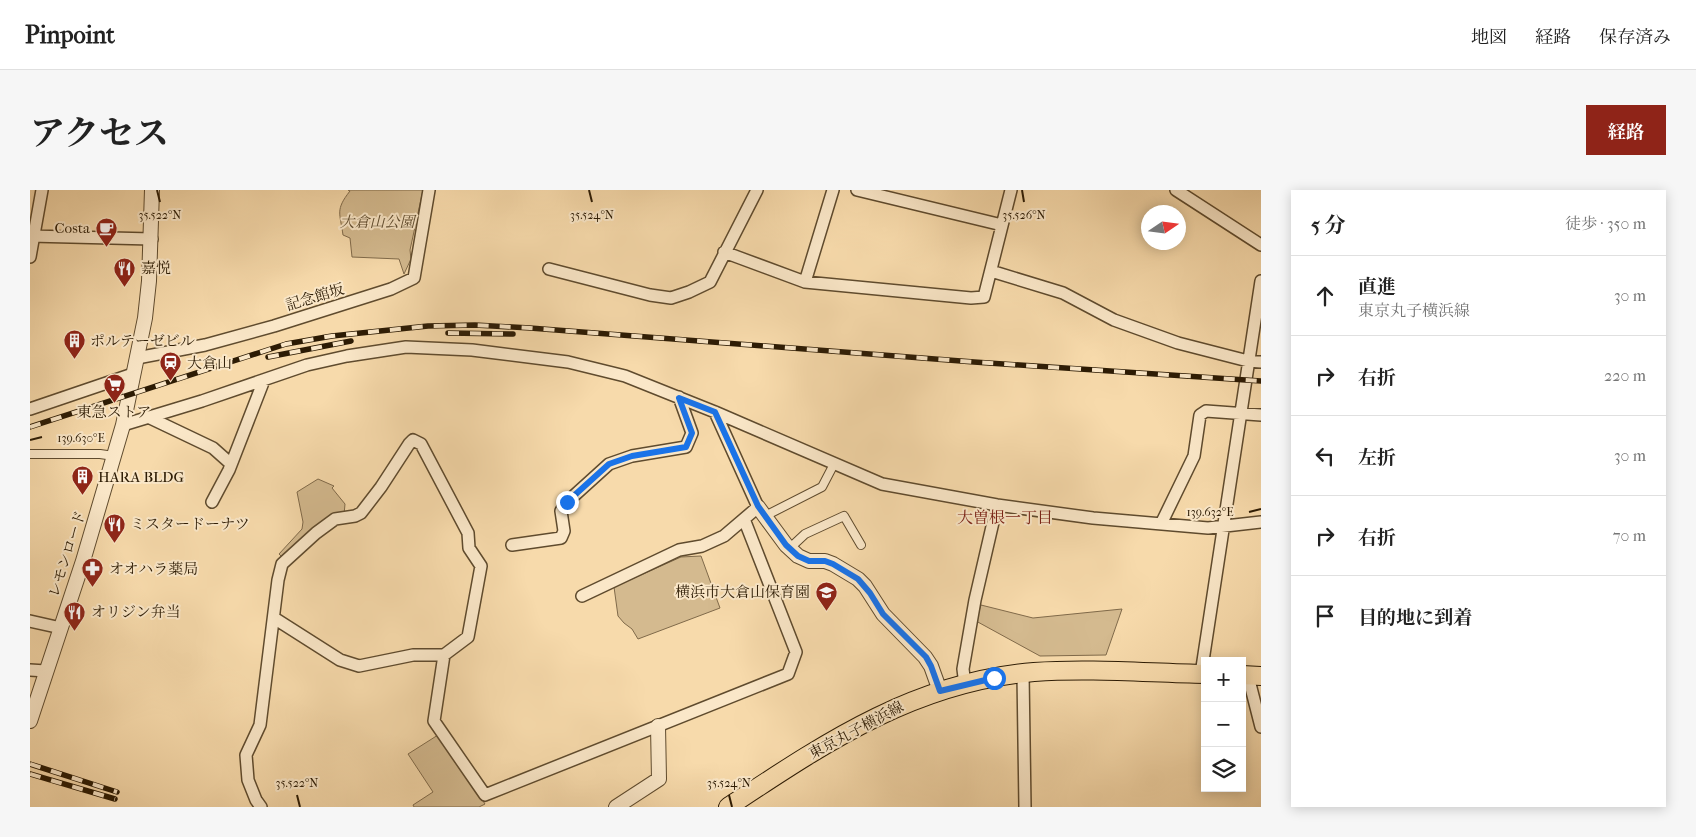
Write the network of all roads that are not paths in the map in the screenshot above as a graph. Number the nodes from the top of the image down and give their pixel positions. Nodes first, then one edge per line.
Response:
1 (42, 190) edge
2 (152, 190) edge
3 (429, 190) edge
4 (757, 190) edge
5 (834, 190) edge
6 (857, 190) edge
7 (1011, 190) edge
8 (1176, 190) edge
9 (1002, 225) junction
10 (32, 236) edge
11 (152, 239) junction
12 (1261, 246) edge
13 (724, 252) junction
14 (30, 256) edge
15 (549, 269) dead end
16 (991, 271) junction
17 (1261, 281) edge
18 (805, 282) junction
19 (137, 358) junction
20 (1248, 361) junction
21 (1261, 362) edge
22 (133, 374) junction
23 (264, 380) junction
24 (679, 398) junction
25 (30, 408) edge
26 (715, 412) junction
27 (1240, 414) junction
28 (1261, 415) edge
29 (148, 417) junction
30 (123, 425) junction
31 (30, 454) edge
32 (114, 456) junction
33 (231, 464) junction
34 (834, 464) junction
35 (212, 502) dead end
36 (997, 505) junction
37 (762, 511) junction
38 (744, 519) junction
39 (1261, 522) edge
40 (1161, 524) junction
41 (1224, 526) junction
42 (512, 545) dead end
43 (861, 545) dead end
44 (790, 548) junction
45 (582, 596) dead end
46 (274, 618) junction
47 (30, 621) edge
48 (61, 628) junction
49 (444, 655) junction
50 (1205, 657) edge
51 (30, 670) edge
52 (46, 671) junction
53 (1023, 674) junction
54 (1201, 674) edge
55 (1250, 676) edge
56 (965, 685) junction
57 (940, 691) junction
58 (30, 721) edge
59 (658, 726) junction
60 (1261, 728) edge
61 (262, 807) edge
62 (616, 807) edge
63 (728, 807) edge
64 (1025, 807) edge

1 - 10 street
2 - 11 street, レモンロード
3 - 19 street, 記念館坂
4 - 13 street
5 - 18 street
6 - 9 street
7 - 9 street
8 - 12 street
9 - 16 street
10 - 11 street
10 - 14 street
11 - 19 street, レモンロード
13 - 15 street
13 - 18 street
16 - 18 street
16 - 20 street
17 - 20 street
19 - 22 street, レモンロード
20 - 21 street
20 - 27 street
22 - 25 street
22 - 30 street, レモンロード
23 - 24 street
23 - 29 street
23 - 33 street
24 - 26 street
24 - 42 street
26 - 34 street
26 - 37 street
27 - 28 street
27 - 40 street
27 - 41 street
29 - 30 street
29 - 33 street
30 - 32 street, レモンロード
31 - 32 street
32 - 48 street, レモンロード
33 - 35 street
34 - 36 street
34 - 37 street
36 - 40 street
36 - 56 street
37 - 38 street
37 - 44 street
38 - 45 street
38 - 59 street
39 - 41 street
40 - 41 street
41 - 50 street
43 - 44 street
44 - 57 street
46 - 49 street
46 - 49 street
46 - 61 street
47 - 48 street
48 - 52 street, レモンロード
49 - 59 street
51 - 52 street
52 - 58 street, レモンロード
53 - 54 main road, 東京丸子横浜線
53 - 56 main road, 東京丸子横浜線
53 - 64 street
55 - 60 street
56 - 57 main road, 東京丸子横浜線
57 - 63 main road, 東京丸子横浜線
59 - 62 street

